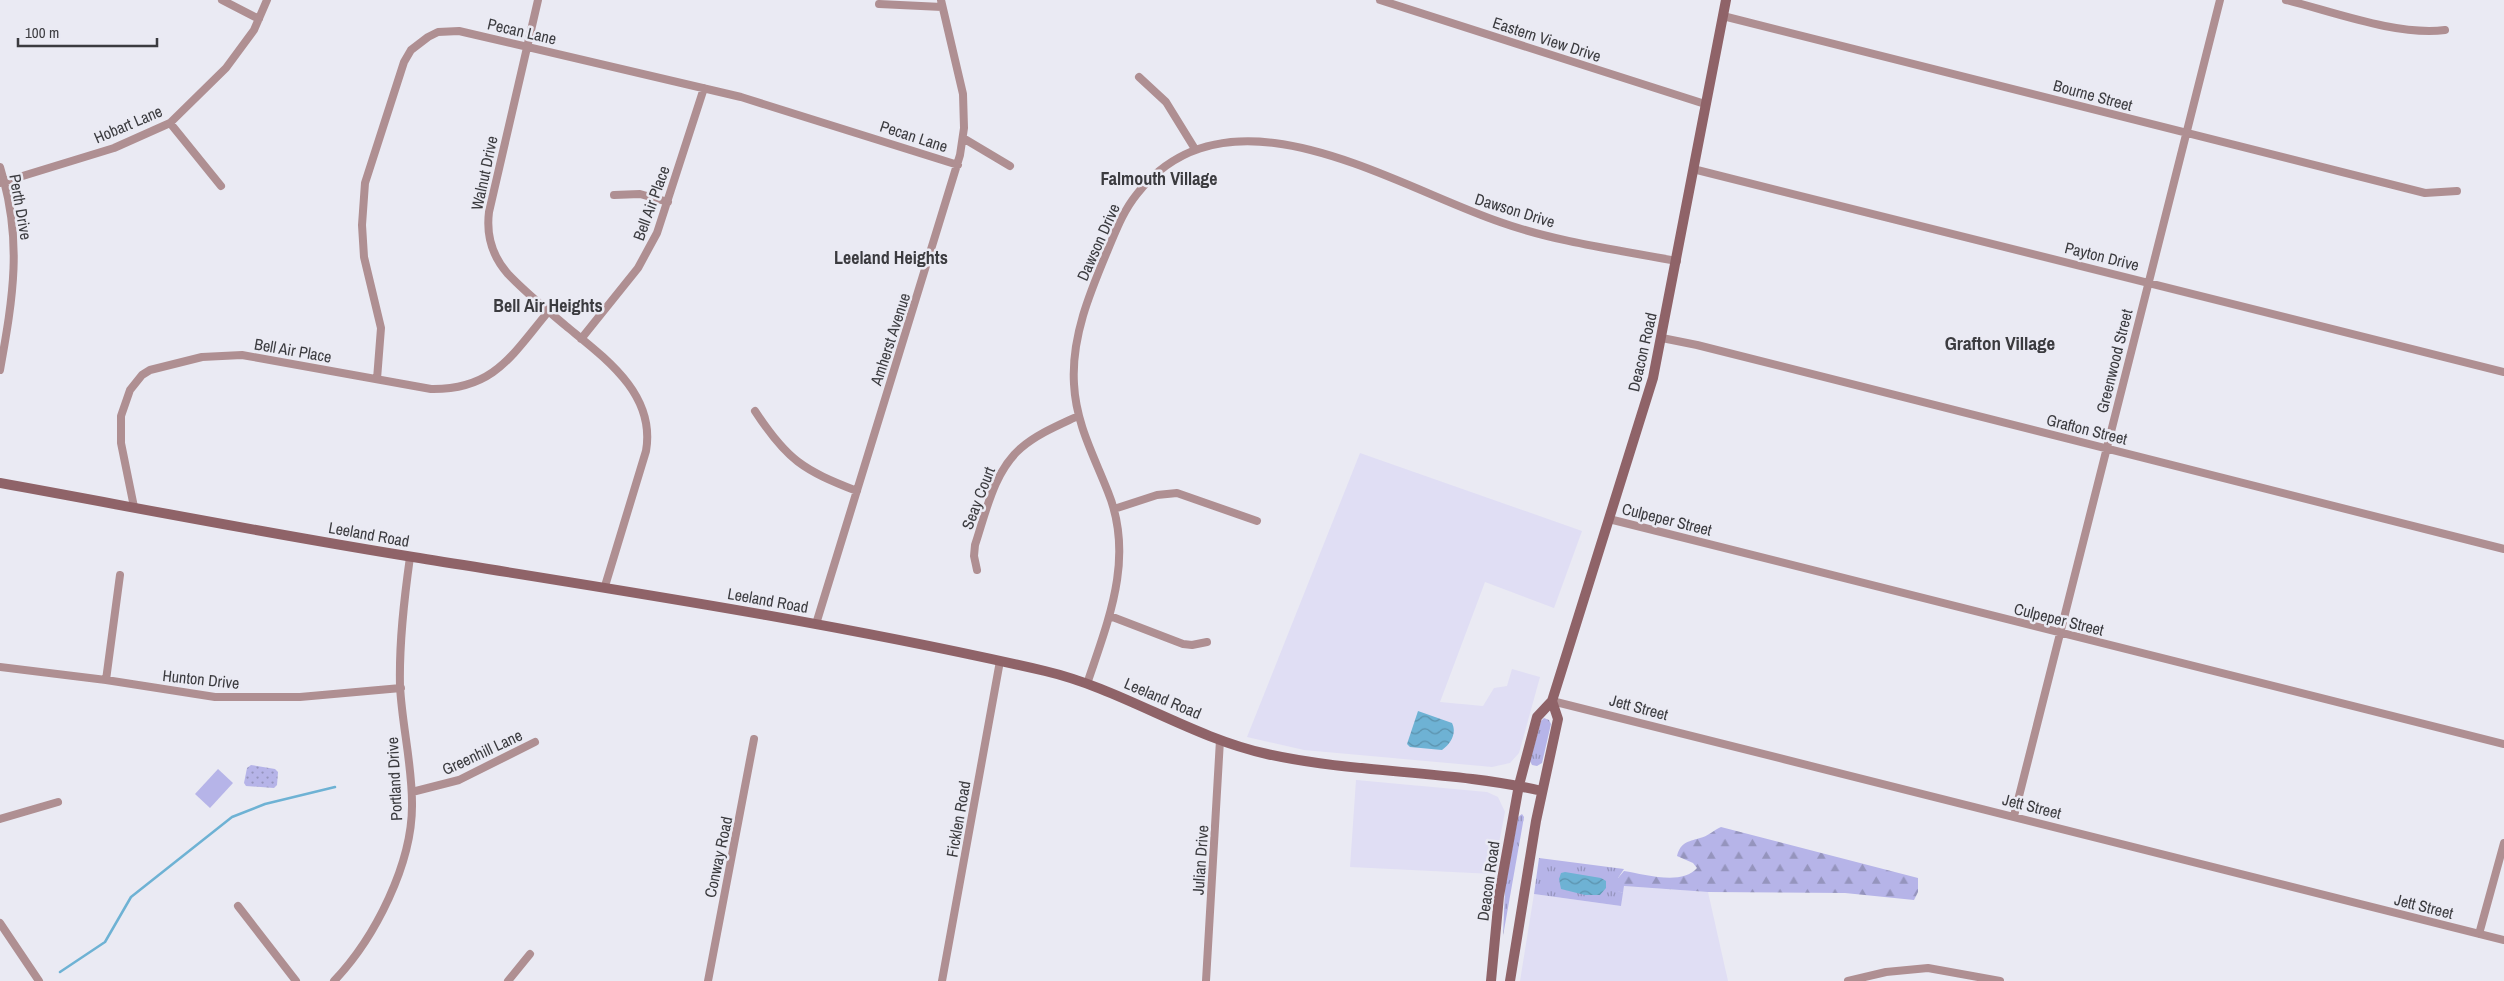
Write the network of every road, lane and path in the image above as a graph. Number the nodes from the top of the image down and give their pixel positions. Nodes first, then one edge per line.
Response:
1 (222, 0) edge
2 (267, 0) edge
3 (538, 0) edge
4 (1380, 0) edge
5 (1726, 0) edge
6 (2220, 0) edge
7 (2286, 0) edge
8 (878, 4) dead end
9 (942, 4) edge
10 (1723, 16) junction
11 (259, 19) junction
12 (2445, 30) dead end
13 (527, 46) junction
14 (1139, 77) dead end
15 (704, 88) junction
16 (1705, 104) junction
17 (170, 123) junction
18 (2187, 133) junction
19 (963, 138) junction
20 (1195, 149) junction
21 (958, 165) junction
22 (1010, 166) dead end
23 (0, 167) edge
24 (1693, 169) junction
25 (2, 182) edge
26 (221, 186) dead end
27 (2457, 190) dead end
28 (614, 195) dead end
29 (668, 202) junction
30 (1677, 261) junction
31 (2149, 282) junction
32 (548, 312) junction
33 (1662, 338) junction
34 (582, 339) junction
35 (0, 370) edge
36 (2504, 372) edge
37 (377, 379) junction
38 (756, 411) dead end
39 (1078, 416) junction
40 (2107, 448) junction
41 (0, 483) edge
42 (857, 490) junction
43 (134, 507) junction
44 (1114, 509) junction
45 (1609, 518) junction
46 (1256, 521) dead end
47 (2504, 548) edge
48 (410, 557) junction
49 (977, 570) dead end
50 (120, 575) dead end
51 (605, 586) junction
52 (1110, 616) junction
53 (816, 624) junction
54 (2060, 633) junction
55 (1208, 642) dead end
56 (1000, 661) junction
57 (0, 667) edge
58 (106, 680) junction
59 (1087, 684) junction
60 (401, 688) junction
61 (1552, 701) junction
62 (754, 739) dead end
63 (1220, 740) junction
64 (535, 742) dead end
65 (2504, 744) edge
66 (1519, 786) junction
67 (1542, 791) junction
68 (412, 792) junction
69 (58, 802) dead end
70 (2014, 816) junction
71 (0, 819) edge
72 (2504, 843) edge
73 (238, 906) dead end
74 (0, 923) edge
75 (2479, 934) junction
76 (2504, 940) edge
77 (530, 954) dead end
78 (39, 981) edge
79 (296, 981) edge
80 (334, 981) edge
81 (508, 981) edge
82 (708, 981) edge
83 (942, 981) edge
84 (1206, 981) edge
85 (1491, 981) edge
86 (1510, 981) edge
87 (1848, 981) edge
88 (2000, 981) edge

1 - 11 street
2 - 11 street, Hobart Lane
3 - 13 street, Walnut Drive
4 - 16 street, Eastern View Drive
5 - 10 main road, Deacon Road
6 - 18 street, Greenwood Street
7 - 12 street
8 - 9 street
9 - 19 street, Amherst Avenue
10 - 16 main road, Deacon Road
10 - 18 street, Bourne Street
11 - 17 street, Hobart Lane
13 - 15 street, Pecan Lane
13 - 32 street, Walnut Drive
13 - 37 street, Pecan Lane
14 - 20 street
15 - 21 street, Pecan Lane
15 - 29 street, Bell Air Place
16 - 24 main road, Deacon Road
17 - 25 street, Hobart Lane
17 - 26 street
18 - 27 street, Bourne Street
18 - 31 street, Greenwood Street
19 - 21 street, Amherst Avenue
19 - 22 street
20 - 30 street, Dawson Drive
20 - 39 street, Dawson Drive
21 - 42 street, Amherst Avenue
23 - 25 street, Perth Drive
24 - 30 main road, Deacon Road
24 - 31 street, Payton Drive
25 - 35 street, Perth Drive
28 - 29 street
29 - 34 street, Bell Air Place
30 - 33 main road, Deacon Road
31 - 36 street, Payton Drive
31 - 40 street, Greenwood Street
32 - 34 street, Walnut Drive
32 - 37 street, Bell Air Place
33 - 40 street, Grafton Street
33 - 45 main road, Deacon Road
34 - 51 street, Walnut Drive
37 - 43 street, Bell Air Place
38 - 42 street
39 - 44 street, Dawson Drive
39 - 49 street, Seay Court
40 - 47 street, Grafton Street
40 - 54 street, Greenwood Street
41 - 43 main road, Leeland Road
42 - 53 street, Amherst Avenue
43 - 48 main road, Leeland Road
44 - 46 street
44 - 52 street, Dawson Drive
45 - 54 street, Culpeper Street
45 - 61 main road, Deacon Road
48 - 51 main road, Leeland Road
48 - 60 street, Portland Drive
50 - 58 street
51 - 53 main road, Leeland Road
52 - 55 street
52 - 59 street, Dawson Drive
53 - 56 main road, Leeland Road
54 - 65 street, Culpeper Street
54 - 70 street, Greenwood Street
56 - 59 main road, Leeland Road
56 - 83 street, Ficklen Road
57 - 58 street, Hunton Drive
58 - 60 street, Hunton Drive
59 - 63 main road, Leeland Road
60 - 68 street, Portland Drive
61 - 66 main road, Deacon Road
61 - 67 main road, Deacon Road
61 - 70 street, Jett Street
62 - 82 street, Conway Road
63 - 66 main road, Leeland Road
63 - 84 street, Julian Drive
64 - 68 street, Greenhill Lane
66 - 67 main road
66 - 85 main road, Deacon Road
67 - 86 main road, Deacon Road
68 - 80 street, Portland Drive
69 - 71 street
70 - 75 street, Jett Street
72 - 75 street
73 - 79 street
74 - 78 street
75 - 76 street, Jett Street
77 - 81 street
87 - 88 street

